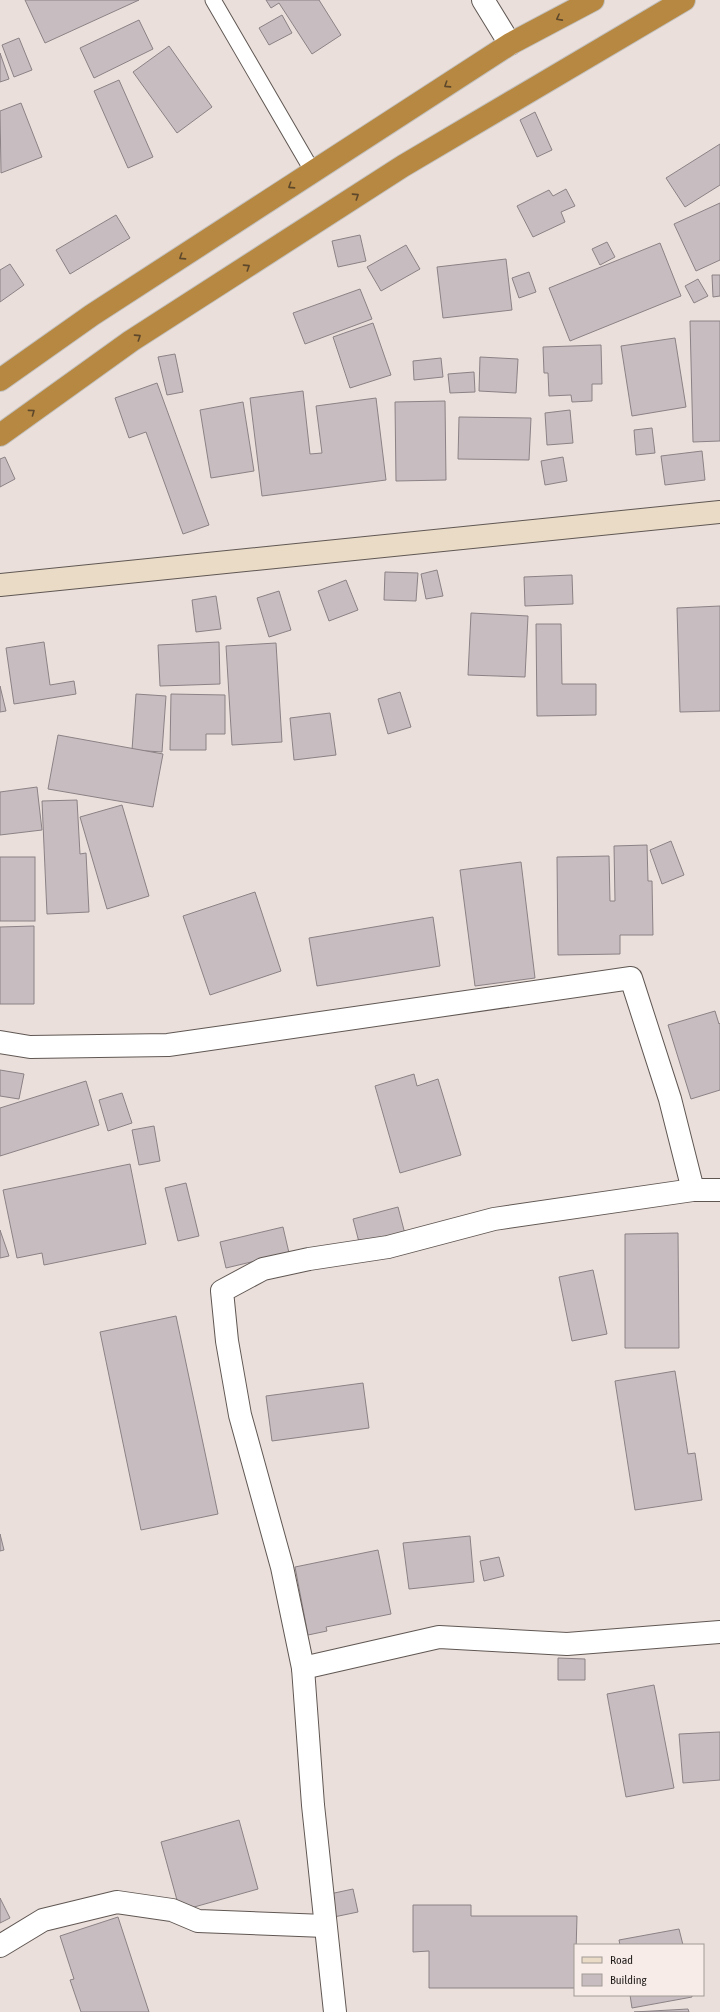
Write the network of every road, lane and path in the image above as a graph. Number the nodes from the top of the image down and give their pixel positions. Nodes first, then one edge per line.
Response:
1 (213, 0) edge
2 (483, 0) edge
3 (593, 0) edge
4 (684, 0) edge
5 (510, 44) junction
6 (313, 172) junction
7 (0, 380) edge
8 (0, 435) edge
9 (720, 512) edge
10 (0, 585) edge
11 (0, 1042) edge
12 (693, 1190) junction
13 (720, 1190) edge
14 (720, 1632) edge
15 (303, 1668) junction
16 (325, 1926) junction
17 (0, 1946) edge
18 (335, 2012) edge

1 - 6 lane
2 - 5 street
3 -> 5 highway
8 -> 4 highway
5 -> 6 highway
6 -> 7 highway
9 - 10 street
11 - 12 street
12 - 13 street
12 - 15 street
14 - 15 street
15 - 16 street
16 - 17 street
16 - 18 street

